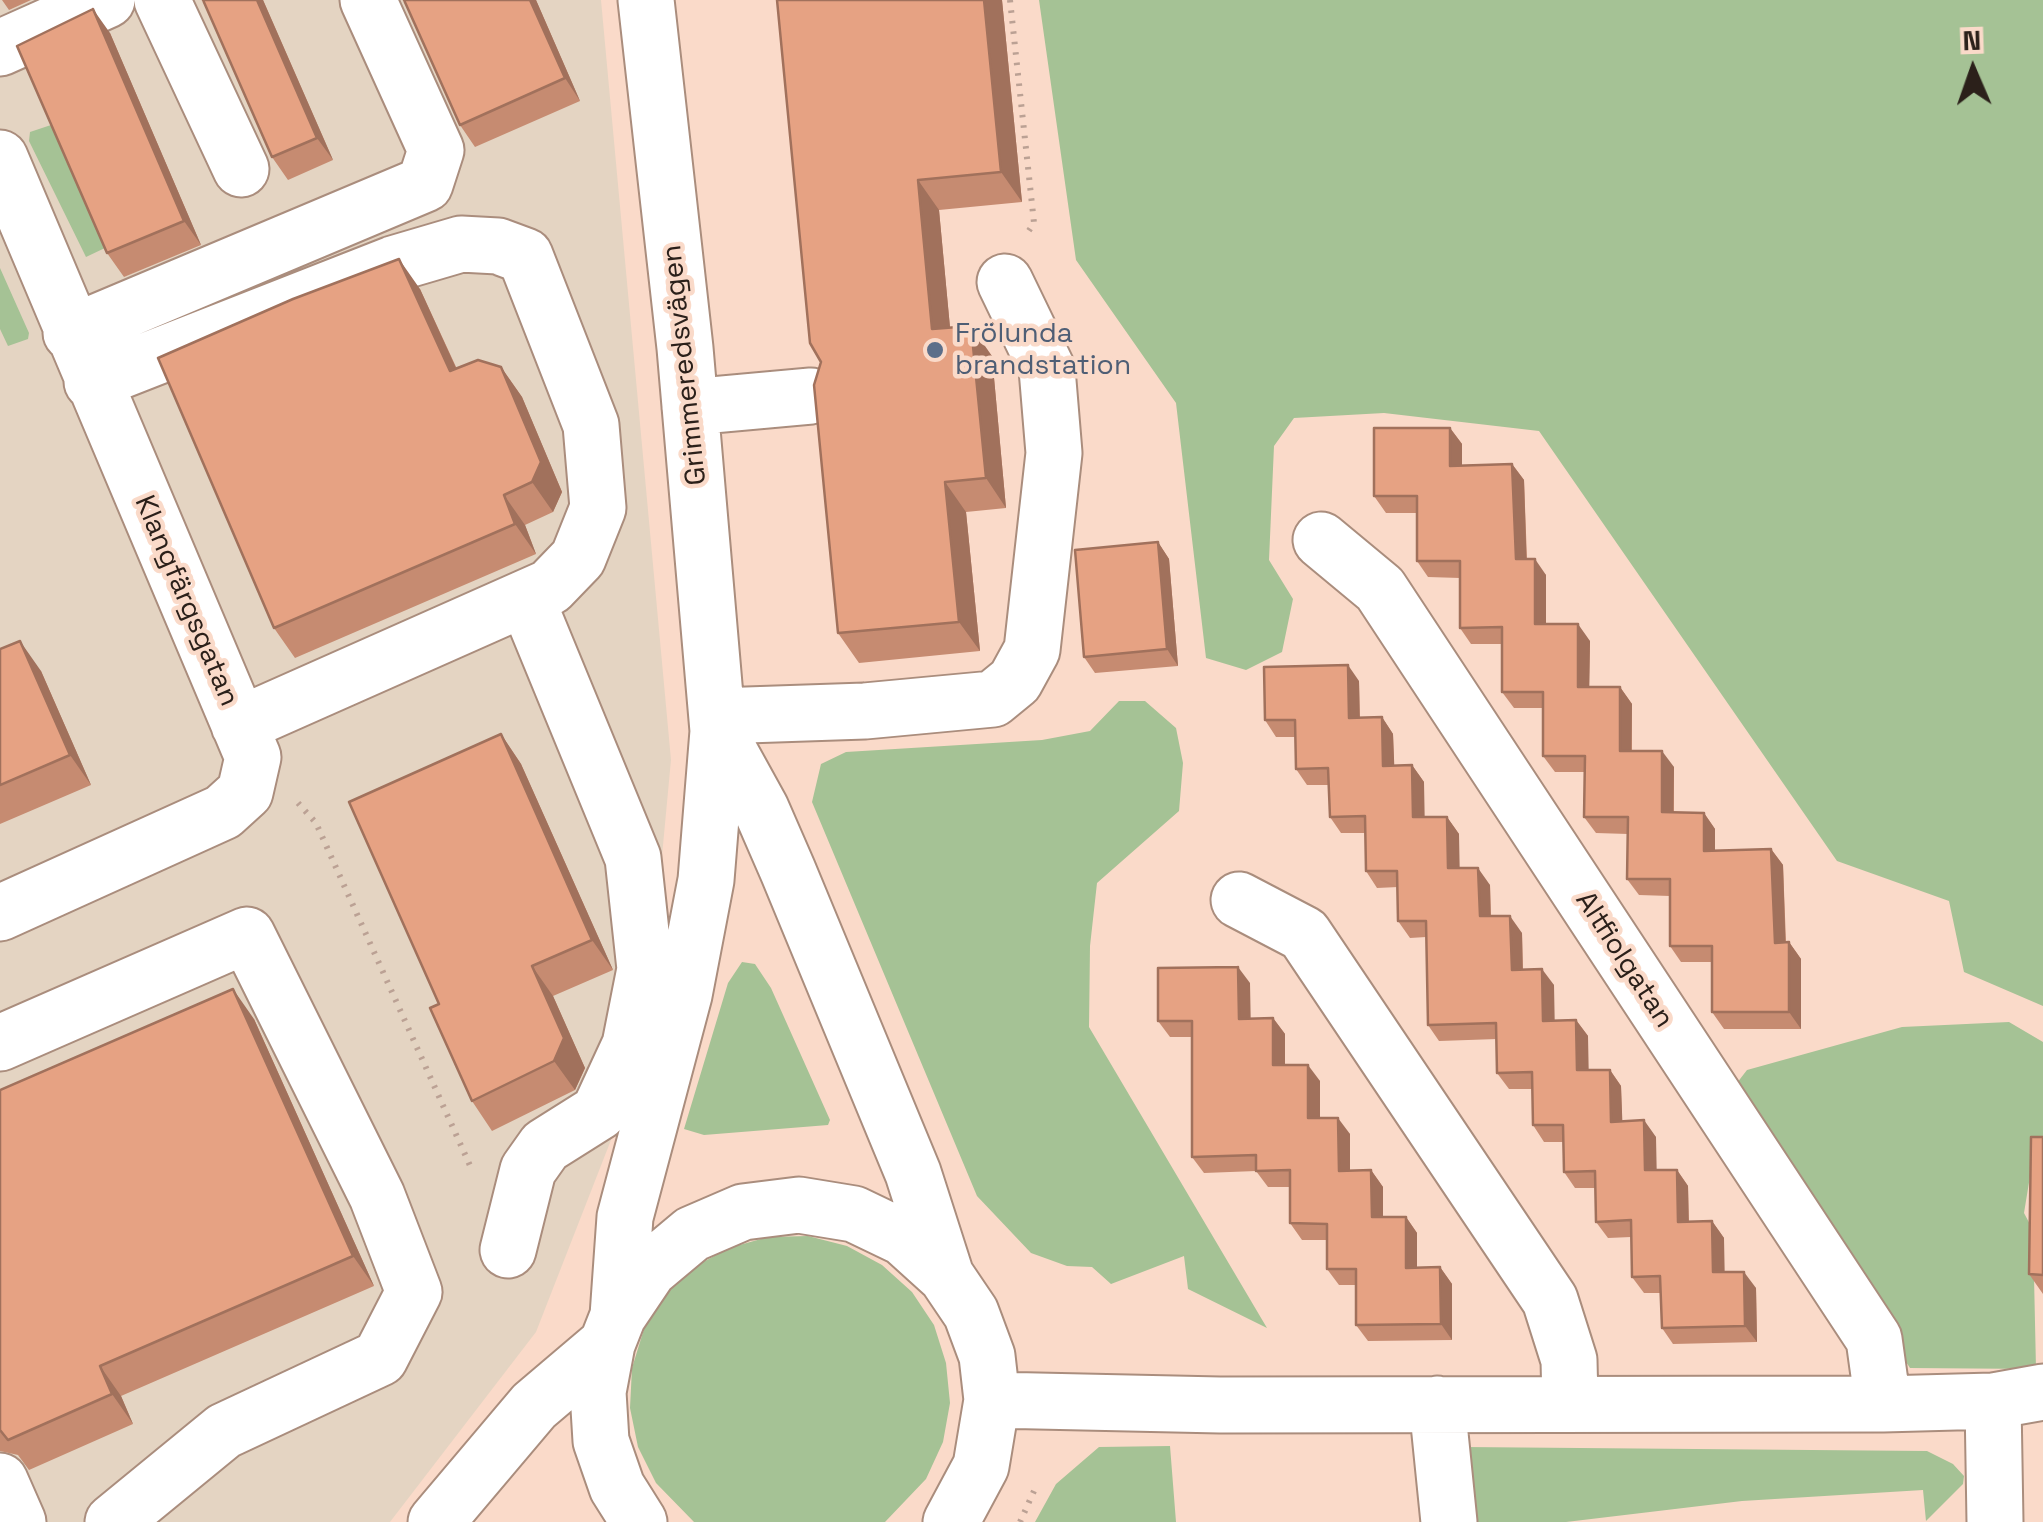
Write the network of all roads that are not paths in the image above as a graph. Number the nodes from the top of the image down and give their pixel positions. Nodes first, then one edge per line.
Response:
1 (107, 0) edge
2 (162, 0) edge
3 (368, 0) edge
4 (646, 0) edge
5 (0, 48) edge
6 (0, 158) edge
7 (241, 169) dead end
8 (1005, 282) dead end
9 (82, 358) junction
10 (811, 396) edge
11 (690, 407) junction
12 (1321, 540) dead end
13 (526, 598) junction
14 (718, 724) junction
15 (246, 741) junction
16 (1239, 900) dead end
17 (0, 912) edge
18 (0, 1043) edge
19 (508, 1250) road end
20 (946, 1276) junction
21 (612, 1330) junction
22 (2018, 1396) edge
23 (992, 1400) junction
24 (1570, 1402) junction
25 (1437, 1404) junction
26 (1883, 1404) junction
27 (0, 1481) edge
28 (135, 1512) edge
29 (1438, 1514) edge
30 (18, 1522) edge
31 (436, 1522) edge
32 (639, 1522) edge
33 (951, 1522) edge
34 (1995, 1522) edge

1 - 5 street
2 - 7 street
3 - 9 street
4 - 11 street, Grimmeredsvägen
6 - 9 street, Klangfärgsgatan
8 - 14 street
9 - 13 street
9 - 15 street, Klangfärgsgatan
10 - 11 street
11 - 14 street, Grimmeredsvägen
12 - 26 street, Altfiolgatan
13 - 15 street
13 - 19 street
14 - 20 street, Grimmeredsvägen
14 - 21 street, Grimmeredsvägen
15 - 17 street
16 - 24 street
18 - 28 street
20 - 21 street
20 - 23 street
21 - 31 street
21 - 32 street, Grimmeredsvägen
22 - 26 street
22 - 34 street
23 - 25 street
23 - 33 street
24 - 25 street
24 - 26 street
25 - 29 street
27 - 30 street

